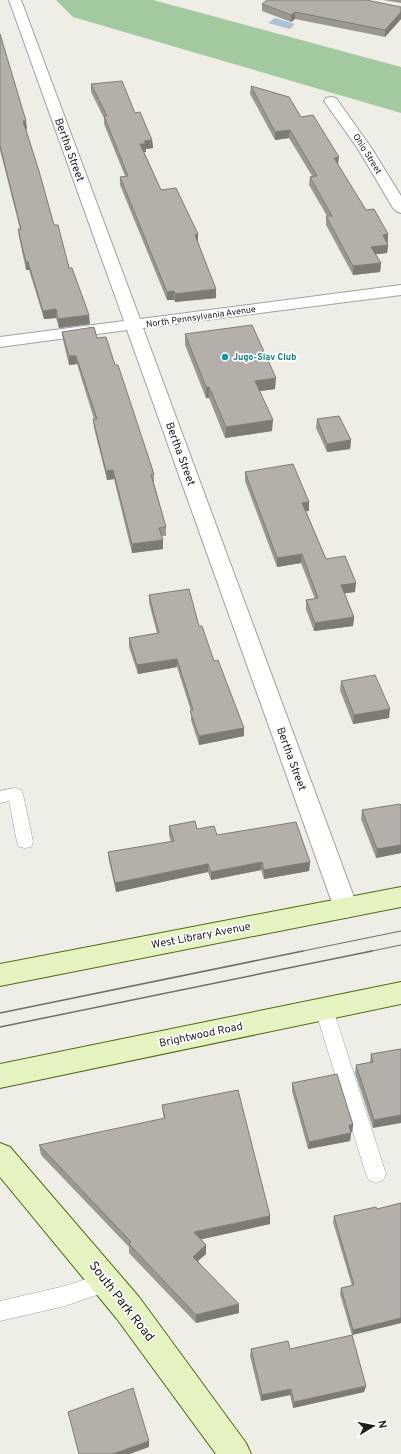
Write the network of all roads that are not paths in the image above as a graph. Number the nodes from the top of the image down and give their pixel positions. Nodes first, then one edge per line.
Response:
1 (15, 0) edge
2 (331, 101) dead end
3 (401, 208) edge
4 (401, 290) edge
5 (133, 326) junction
6 (0, 342) edge
7 (0, 797) edge
8 (25, 842) dead end
9 (401, 897) edge
10 (346, 908) junction
11 (0, 975) edge
12 (401, 993) edge
13 (324, 1009) junction
14 (0, 1076) edge
15 (0, 1156) edge
16 (376, 1174) dead end
17 (107, 1282) junction
18 (0, 1311) edge
19 (235, 1454) edge

1 - 5 street, Bertha Street
2 - 3 street, Ohio Street
4 - 5 street, North Pennsylvania Avenue
5 - 6 street, North Pennsylvania Avenue
5 - 10 street, Bertha Street
7 - 8 lane
9 - 10 street, West Library Avenue
10 - 11 street, West Library Avenue
12 - 13 street, Brightwood Road
13 - 14 street, Brightwood Road
13 - 16 lane
15 - 17 street, South Park Road
17 - 18 lane
17 - 19 street, South Park Road

